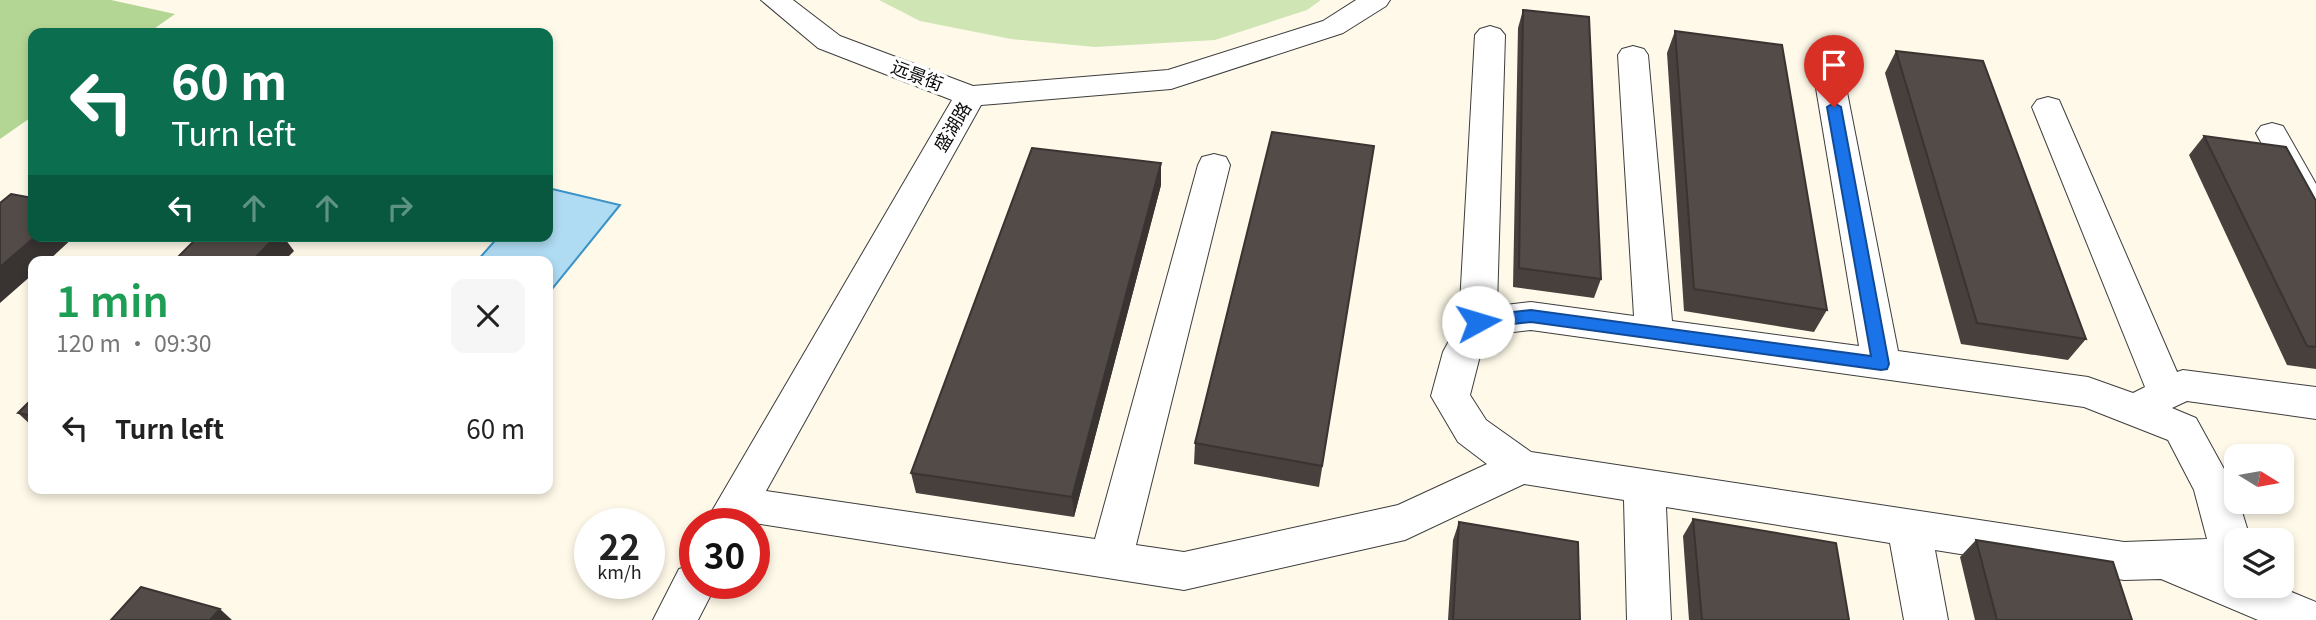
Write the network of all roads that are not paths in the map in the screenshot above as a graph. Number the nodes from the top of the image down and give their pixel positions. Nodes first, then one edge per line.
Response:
1 (775, 0) edge
2 (807, 0) edge
3 (1376, 0) edge
4 (1490, 35) dead end
5 (1633, 55) dead end
6 (1829, 82) dead end
7 (970, 96) junction
8 (2048, 107) dead end
9 (2272, 133) dead end
10 (1214, 165) dead end
11 (2316, 215) edge
12 (1478, 322) junction
13 (1654, 333) junction
14 (1881, 364) junction
15 (2151, 402) junction
16 (2316, 403) edge
17 (1521, 467) junction
18 (1644, 486) junction
19 (734, 508) edge
20 (770, 518) edge
21 (1909, 527) junction
22 (2163, 559) junction
23 (1111, 560) junction
24 (686, 599) edge
25 (2232, 603) edge
26 (675, 620) edge
27 (1649, 620) edge
28 (1926, 620) edge
29 (2308, 620) edge

1 - 7 street, 远景街
2 - 7 street, 远景街
3 - 7 street, 盛湖路
4 - 12 street
5 - 13 street
6 - 14 street
7 - 19 street, 盛湖路
8 - 15 street
9 - 11 street
10 - 23 street
12 - 13 street
12 - 17 street
13 - 14 street
14 - 15 street
15 - 16 street
15 - 22 street
17 - 18 street
17 - 23 street
18 - 21 street
18 - 27 street
20 - 23 street
21 - 22 street
21 - 28 street
22 - 25 street
24 - 26 street
25 - 29 street

